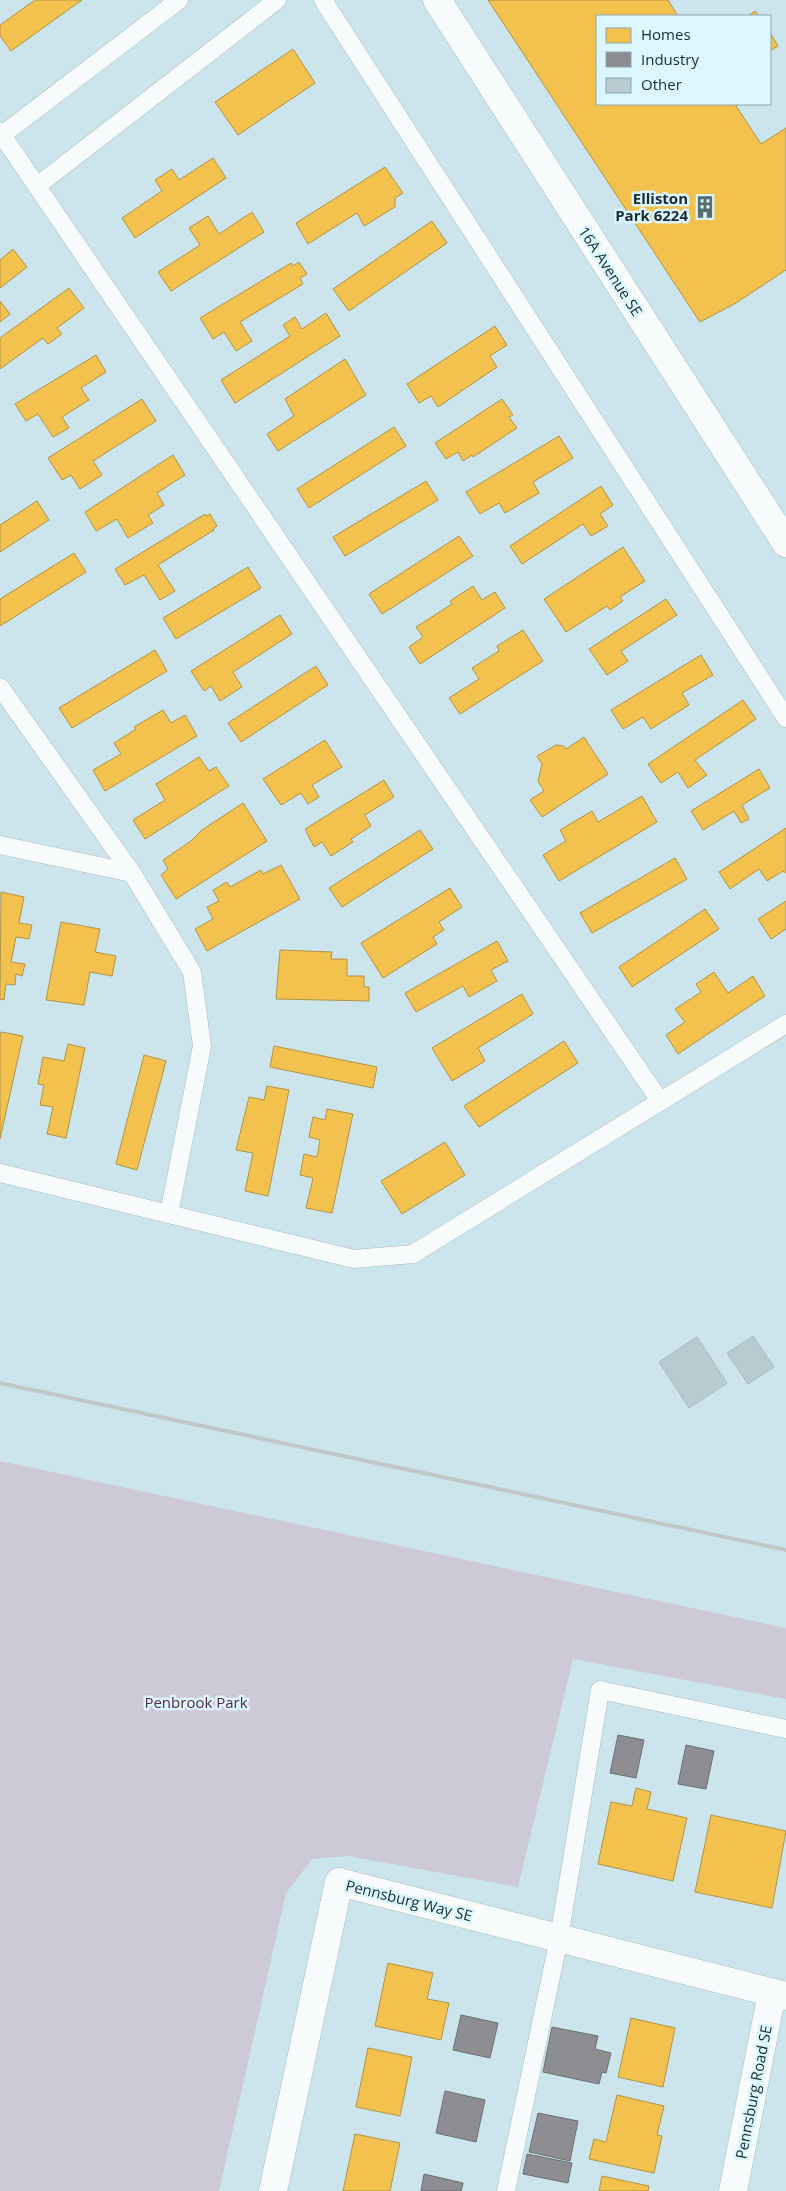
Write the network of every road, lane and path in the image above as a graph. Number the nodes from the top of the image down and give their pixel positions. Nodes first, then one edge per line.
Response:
1 (179, 0) edge
2 (277, 0) edge
3 (323, 0) edge
4 (437, 0) edge
5 (1, 133) edge
6 (37, 186) junction
7 (786, 543) edge
8 (0, 687) edge
9 (786, 718) edge
10 (0, 845) edge
11 (132, 873) junction
12 (786, 1024) edge
13 (660, 1101) junction
14 (0, 1173) edge
15 (168, 1214) junction
16 (786, 1729) edge
17 (559, 1938) junction
18 (779, 1994) edge
19 (272, 2191) edge
20 (506, 2191) edge
21 (733, 2191) edge

1 - 5 lane
2 - 6 lane
3 - 9 lane
4 - 7 street, 16A Avenue SE
5 - 6 lane
6 - 13 lane
8 - 11 lane
10 - 11 lane
11 - 15 lane
12 - 13 lane
13 - 15 lane
14 - 15 lane
16 - 17 lane
17 - 18 street, Pennsburg Way SE
17 - 19 street, Pennsburg Way SE
17 - 20 lane
18 - 21 street, Pennsburg Road SE

